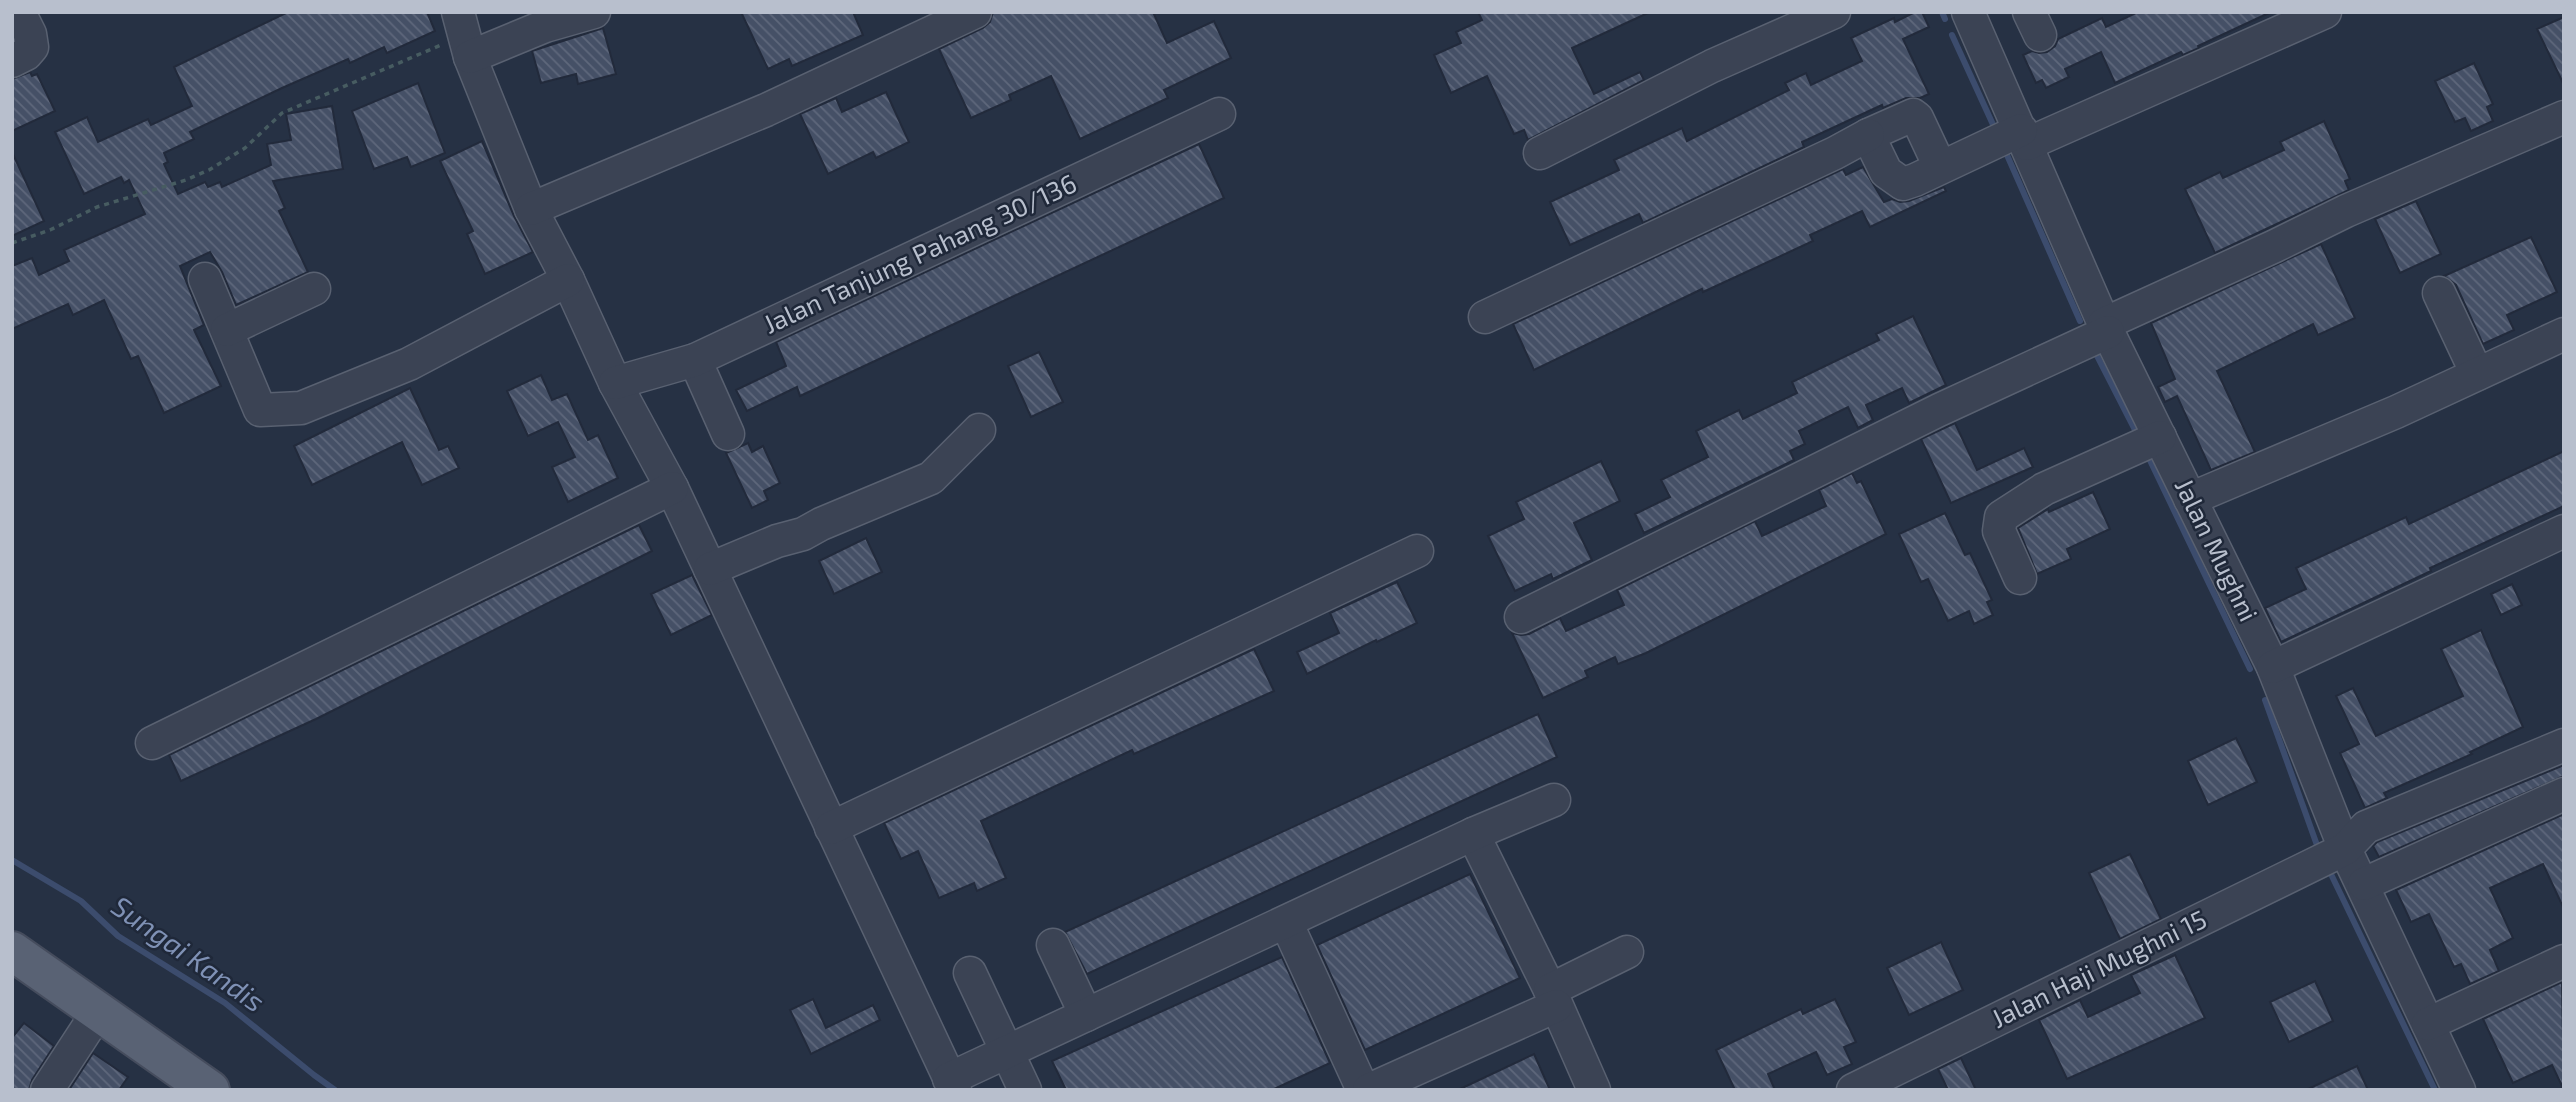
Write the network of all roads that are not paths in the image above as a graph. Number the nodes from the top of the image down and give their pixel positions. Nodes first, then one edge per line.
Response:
1 (19, 12) edge
2 (594, 12) edge
3 (975, 12) edge
4 (1834, 12) edge
5 (1968, 12) edge
6 (2325, 12) edge
7 (464, 35) edge
8 (12, 61) edge
9 (1219, 114) dead end
10 (2564, 117) edge
11 (1868, 135) junction
12 (2024, 137) junction
13 (1540, 153) dead end
14 (1940, 167) junction
15 (531, 209) junction
16 (205, 279) dead end
17 (568, 280) junction
18 (314, 289) dead end
19 (2439, 293) dead end
20 (1485, 317) dead end
21 (2106, 328) junction
22 (227, 330) junction
23 (2564, 334) edge
24 (695, 360) junction
25 (2477, 374) junction
26 (615, 383) junction
27 (979, 430) dead end
28 (728, 434) dead end
29 (2155, 439) junction
30 (672, 488) junction
31 (2190, 499) junction
32 (2564, 531) edge
33 (1417, 551) dead end
34 (710, 569) junction
35 (2020, 578) dead end
36 (1521, 617) dead end
37 (2273, 667) junction
38 (152, 743) dead end
39 (2564, 745) edge
40 (2564, 794) edge
41 (1554, 800) dead end
42 (831, 828) junction
43 (1473, 834) junction
44 (2345, 849) junction
45 (2364, 884) junction
46 (1286, 922) junction
47 (1053, 945) dead end
48 (1627, 952) dead end
49 (16, 959) edge
50 (2564, 961) edge
51 (970, 973) dead end
52 (1553, 998) junction
53 (1086, 1016) junction
54 (2428, 1024) junction
55 (88, 1028) junction
56 (1007, 1052) junction
57 (952, 1084) edge
58 (47, 1090) edge
59 (210, 1090) edge
60 (1025, 1090) edge
61 (1363, 1090) edge
62 (1369, 1090) edge
63 (1594, 1090) edge
64 (1853, 1090) edge
65 (2459, 1090) edge

1 - 8 street
2 - 7 street
3 - 15 street
4 - 13 street
5 - 12 street, Jalan Mughni
6 - 12 street
7 - 15 street
9 - 24 street, Jalan Tanjung Pahang 30/136
10 - 21 street
11 - 14 street
11 - 14 street
11 - 20 street
12 - 14 street
12 - 21 street, Jalan Mughni
15 - 17 street
16 - 22 street
17 - 22 street
17 - 26 street
18 - 22 street
19 - 25 street
21 - 29 street, Jalan Mughni
21 - 36 street
23 - 25 street
24 - 26 street, Jalan Tanjung Pahang 30/136
24 - 28 street
25 - 31 street
26 - 30 street
27 - 34 street
29 - 31 street, Jalan Mughni
29 - 35 street
30 - 34 street
30 - 38 street
31 - 37 street, Jalan Mughni
32 - 37 street
33 - 42 street
34 - 42 street
37 - 44 street, Jalan Mughni
39 - 44 street, Jalan Haji Mughni 15
40 - 45 street
41 - 43 street
42 - 57 street
43 - 46 street
43 - 52 street
44 - 45 street, Jalan Mughni
44 - 64 street, Jalan Haji Mughni 15
45 - 54 street, Jalan Mughni
46 - 53 street
46 - 61 street
47 - 53 street
48 - 52 street
49 - 55 main road
50 - 54 street
51 - 56 street
52 - 62 street
52 - 63 street
53 - 56 street
54 - 65 street, Jalan Mughni
55 - 58 street
55 - 59 main road
56 - 57 street
56 - 60 street

